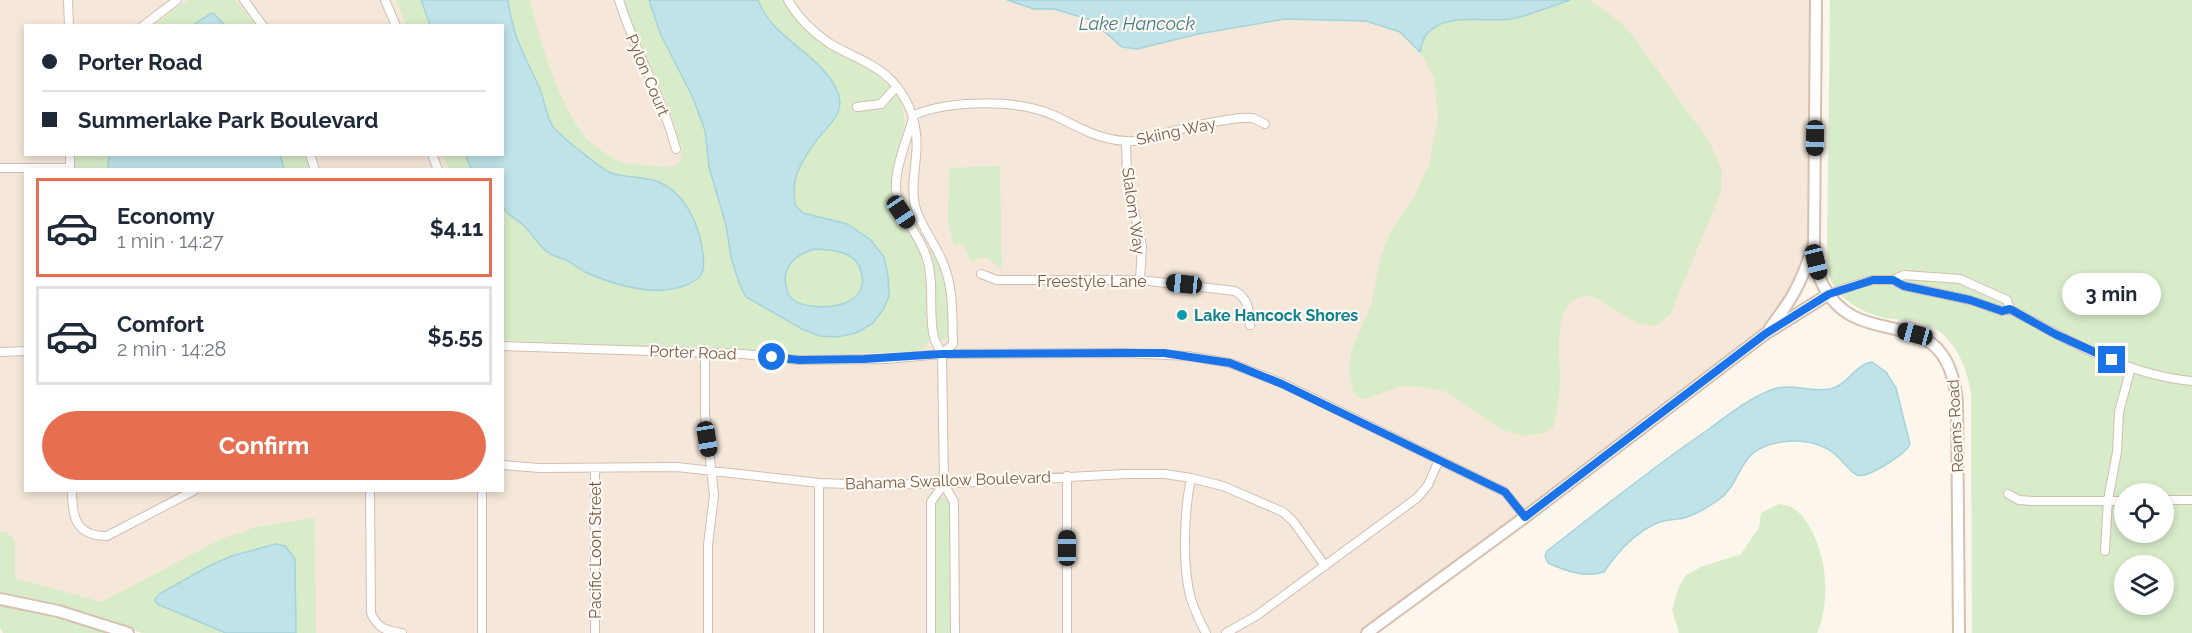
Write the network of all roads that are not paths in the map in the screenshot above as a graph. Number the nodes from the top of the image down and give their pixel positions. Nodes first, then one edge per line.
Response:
1 (68, 0) edge
2 (177, 0) edge
3 (244, 0) edge
4 (386, 0) edge
5 (619, 0) edge
6 (788, 0) edge
7 (1816, 0) edge
8 (69, 24) edge
9 (146, 24) edge
10 (262, 24) edge
11 (395, 24) edge
12 (896, 87) junction
13 (857, 107) dead end
14 (914, 116) junction
15 (1265, 124) dead end
16 (1126, 141) junction
17 (676, 150) dead end
18 (0, 168) edge
19 (24, 168) edge
20 (931, 240) junction
21 (1814, 244) junction
22 (922, 245) junction
23 (981, 274) dead end
24 (1140, 280) junction
25 (1893, 280) junction
26 (1976, 285) junction
27 (1829, 294) junction
28 (1970, 300) junction
29 (2010, 309) junction
30 (1250, 325) dead end
31 (1765, 334) junction
32 (504, 346) edge
33 (24, 351) edge
34 (0, 352) edge
35 (705, 352) junction
36 (942, 354) junction
37 (2131, 368) junction
38 (2192, 381) edge
39 (1439, 460) junction
40 (504, 465) edge
41 (595, 468) junction
42 (712, 471) junction
43 (1066, 476) junction
44 (1191, 478) junction
45 (819, 483) junction
46 (944, 484) junction
47 (72, 492) edge
48 (191, 492) edge
49 (370, 492) edge
50 (482, 492) edge
51 (2008, 494) dead end
52 (2108, 500) junction
53 (2114, 500) edge
54 (2174, 500) edge
55 (2192, 500) edge
56 (1525, 517) junction
57 (2105, 551) dead end
58 (1325, 566) junction
59 (0, 599) edge
60 (128, 633) edge
61 (402, 633) edge
62 (482, 633) edge
63 (595, 633) edge
64 (708, 633) edge
65 (819, 633) edge
66 (931, 633) edge
67 (955, 633) edge
68 (1067, 633) edge
69 (1206, 633) edge
70 (1226, 633) edge
71 (1367, 633) edge
72 (1959, 633) edge

1 - 8 street
2 - 9 street
3 - 10 street
4 - 11 street
5 - 17 street, Pylon Court
6 - 12 street
7 - 21 main road
12 - 13 street
12 - 14 street
14 - 16 street, Skiing Way
14 - 20 street
14 - 22 street
15 - 16 street, Skiing Way
16 - 24 street, Slalom Way
18 - 19 street
20 - 22 street
20 - 36 street
21 - 27 main road
21 - 31 main road
22 - 36 street
23 - 24 street, Freestyle Lane
24 - 30 street, Freestyle Lane
25 - 26 street
25 - 27 street
25 - 28 street
26 - 28 street
26 - 29 street
27 - 31 main road
27 - 72 main road, Reams Road
28 - 29 street
29 - 37 street
31 - 56 main road
32 - 35 street, Porter Road
33 - 34 street
35 - 36 street, Porter Road
35 - 42 street
36 - 39 street, Porter Road
36 - 46 street
37 - 38 street
37 - 52 street
39 - 56 street, Porter Road
39 - 58 street
40 - 41 street, Bahama Swallow Boulevard
41 - 42 street, Bahama Swallow Boulevard
41 - 63 street, Pacific Loon Street
42 - 45 street, Bahama Swallow Boulevard
42 - 64 street
43 - 44 street, Bahama Swallow Boulevard
43 - 46 street, Bahama Swallow Boulevard
43 - 68 street
44 - 58 street, Bahama Swallow Boulevard
44 - 69 street
45 - 46 street, Bahama Swallow Boulevard
45 - 65 street
46 - 66 street
46 - 67 street
47 - 48 street
49 - 61 street
50 - 62 street
51 - 52 street
52 - 53 street
52 - 57 street
54 - 55 street
56 - 71 main road
58 - 70 street
59 - 60 main road

